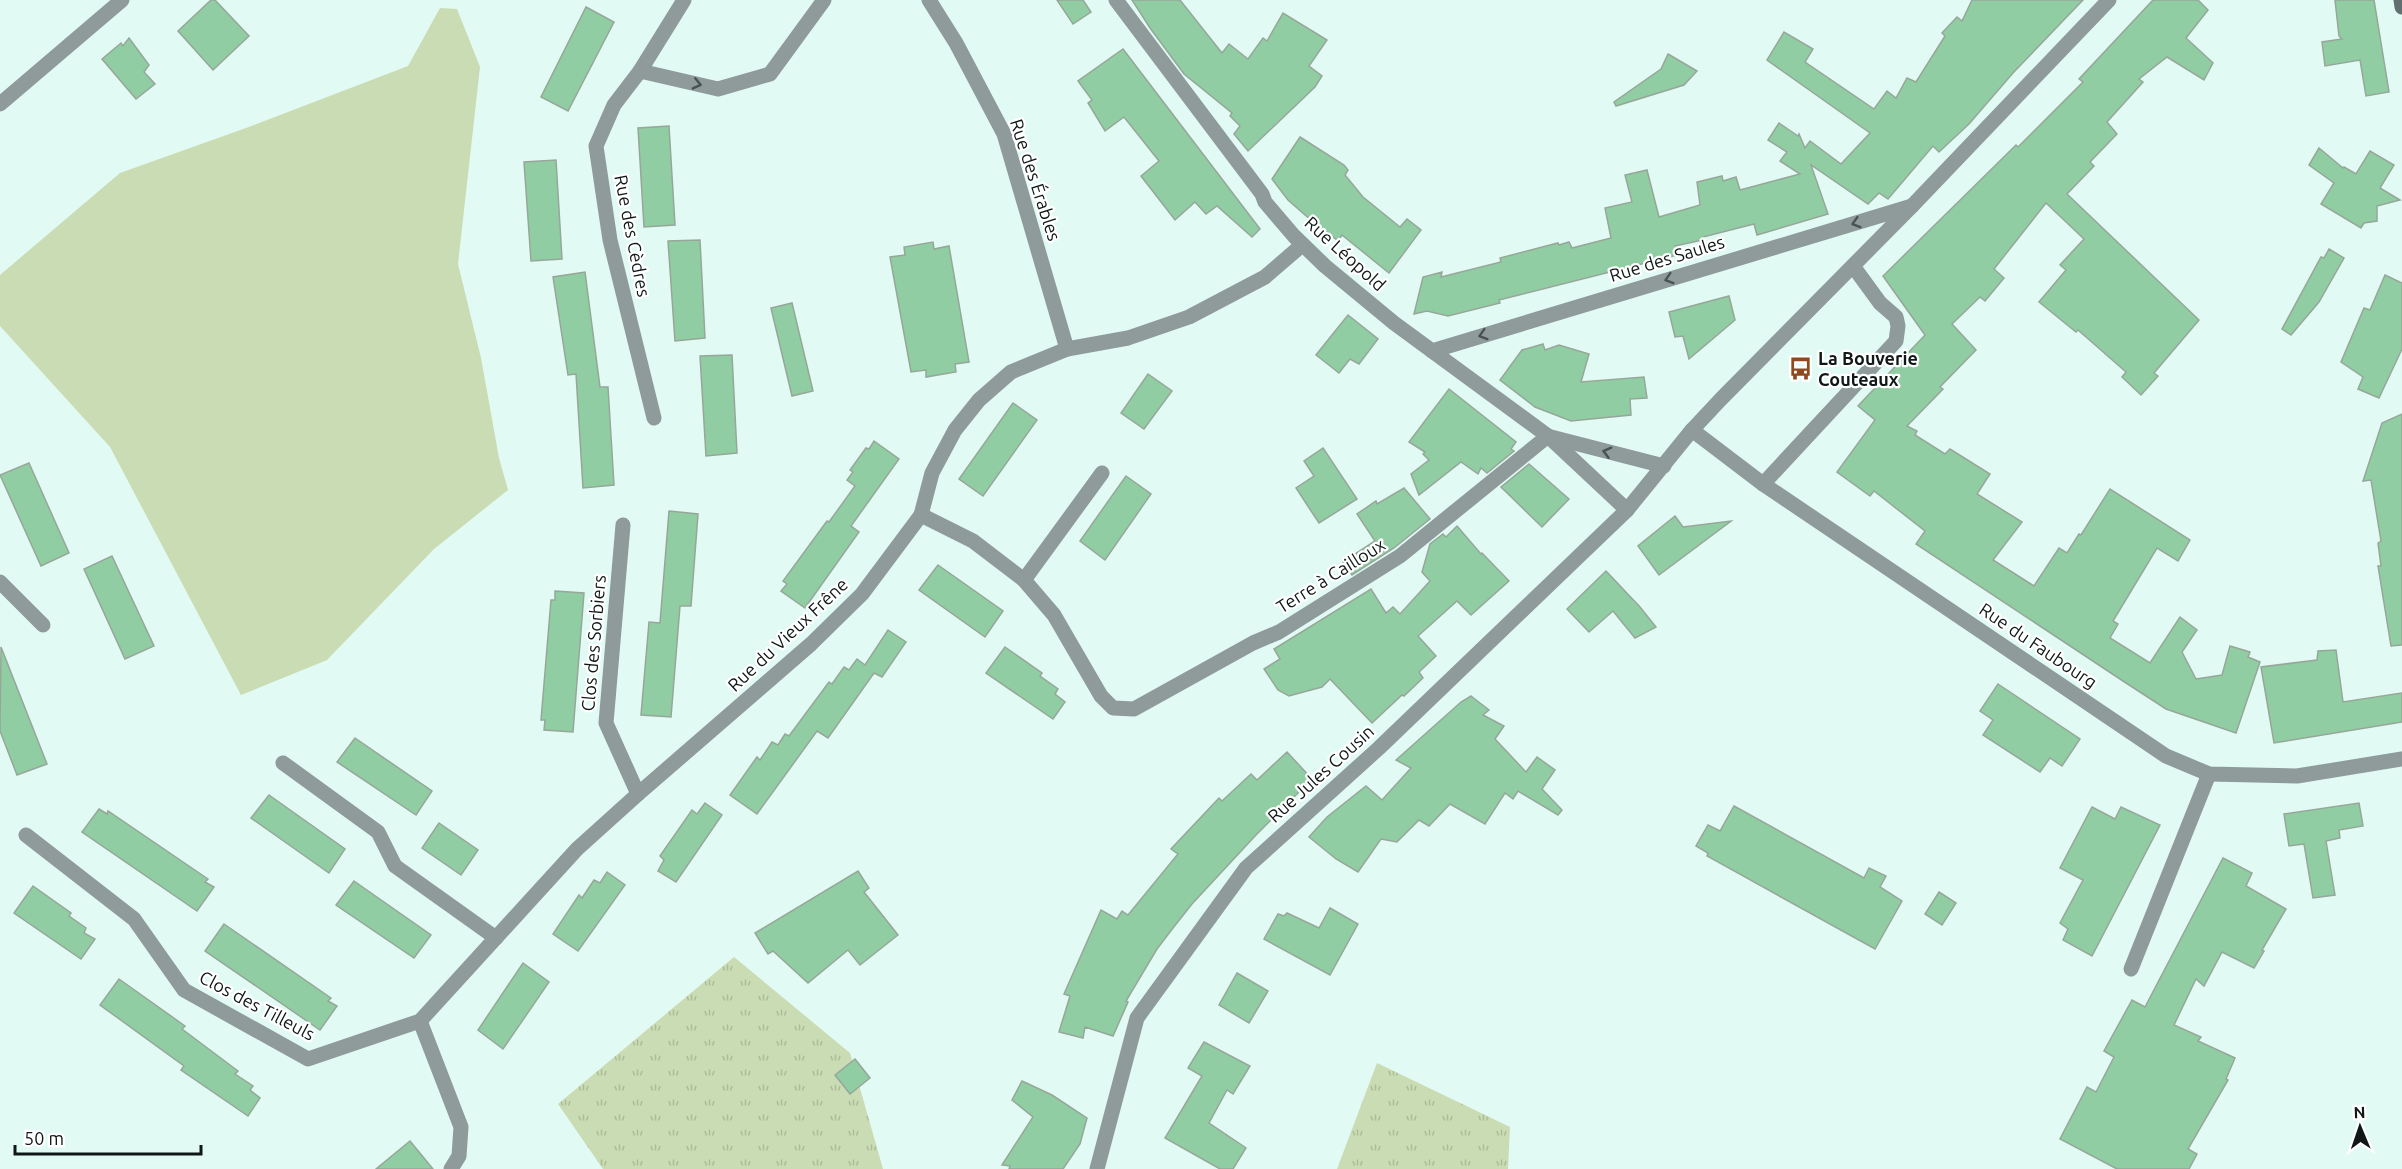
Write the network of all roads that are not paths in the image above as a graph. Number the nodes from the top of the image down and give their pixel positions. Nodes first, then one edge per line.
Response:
1 (122, 0) edge
2 (684, 0) edge
3 (824, 0) edge
4 (929, 0) edge
5 (1116, 0) edge
6 (2109, 0) edge
7 (2401, 0) edge
8 (2402, 7) edge
9 (640, 71) junction
10 (0, 104) edge
11 (1912, 206) junction
12 (1302, 245) junction
13 (1853, 266) junction
14 (1066, 349) junction
15 (1432, 351) junction
16 (654, 418) dead end
17 (1692, 430) junction
18 (1548, 436) junction
19 (1664, 466) junction
20 (1102, 473) dead end
21 (1763, 484) junction
22 (1627, 510) junction
23 (921, 515) junction
24 (623, 525) dead end
25 (1024, 580) junction
26 (0, 582) edge
27 (43, 625) dead end
28 (2402, 759) edge
29 (283, 763) dead end
30 (2209, 774) junction
31 (638, 794) junction
32 (26, 835) dead end
33 (496, 938) junction
34 (2131, 969) dead end
35 (420, 1021) junction
36 (451, 1169) edge
37 (1097, 1169) edge

1 - 10 street
2 - 9 street, Rue des Cèdres
9 -> 3 street
4 - 14 street, Rue des Érables
5 - 12 street, Rue Léopold
6 - 11 street, Rue des Saules
7 - 8 main road
9 - 16 street, Rue des Cèdres
11 - 13 street, Rue des Saules
11 -> 15 street, Rue des Saules
12 - 14 street, Rue du Vieux Frêne
12 - 15 street, Rue Léopold
13 - 17 street, Rue des Saules
13 - 21 street
14 - 23 street, Rue du Vieux Frêne
15 - 18 street, Rue Léopold
17 - 19 street, Rue des Saules
17 - 21 street, Rue du Faubourg
19 -> 18 street, Rue Léopold
18 - 22 street, Rue Léopold
18 - 25 street, Terre à Cailloux
19 - 22 street, Rue Jules Cousin
20 - 25 street
21 - 30 street, Rue du Faubourg
22 - 37 street, Rue Jules Cousin
23 - 25 street
23 - 31 street, Rue du Vieux Frêne
24 - 31 street, Clos des Sorbiers
26 - 27 street
28 - 30 street, Rue du Faubourg
29 - 33 street
30 - 34 street
31 - 33 street, Rue du Vieux Frêne
32 - 35 street, Clos des Tilleuls
33 - 35 street, Rue du Vieux Frêne
35 - 36 street

